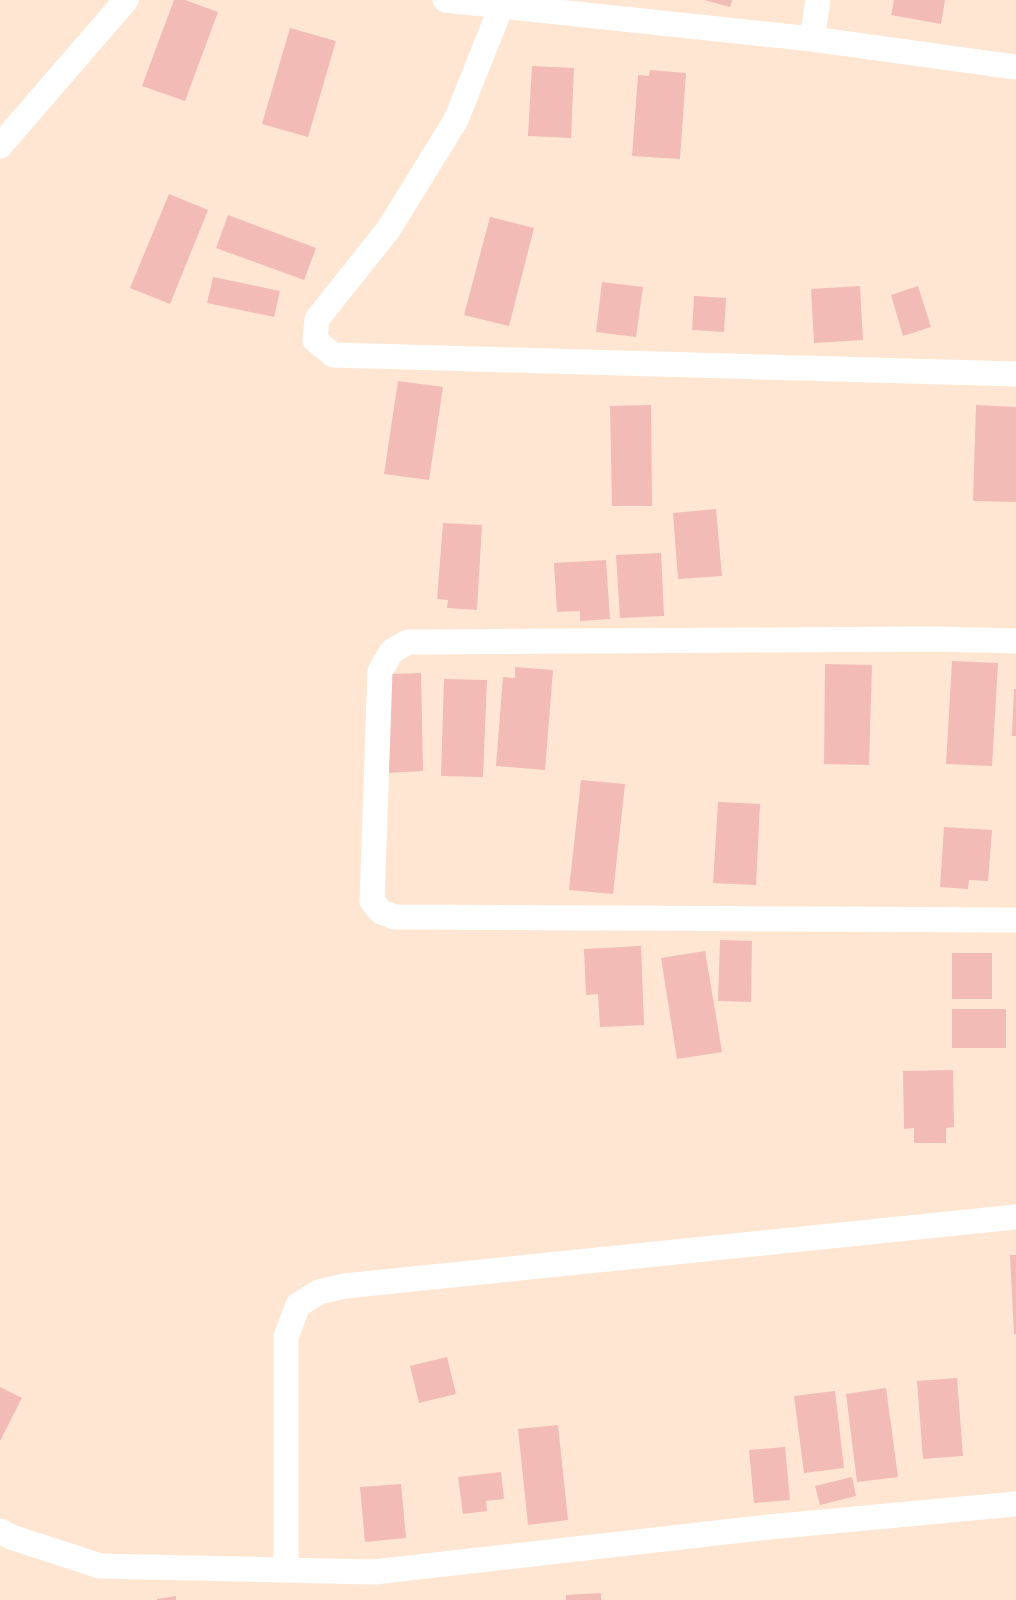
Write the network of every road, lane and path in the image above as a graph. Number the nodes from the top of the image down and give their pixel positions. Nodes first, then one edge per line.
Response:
1 (126, 0) edge
2 (446, 0) edge
3 (818, 0) edge
4 (501, 7) junction
5 (812, 39) junction
6 (1016, 67) edge
7 (0, 146) edge
8 (1016, 374) edge
9 (1016, 640) edge
10 (1016, 920) edge
11 (1016, 1217) edge
12 (1016, 1504) edge
13 (0, 1531) edge
14 (286, 1570) junction

1 - 7 street
2 - 4 street
3 - 5 street
4 - 5 street
4 - 8 street
5 - 6 street
9 - 10 street
11 - 14 street
12 - 14 street
13 - 14 street

